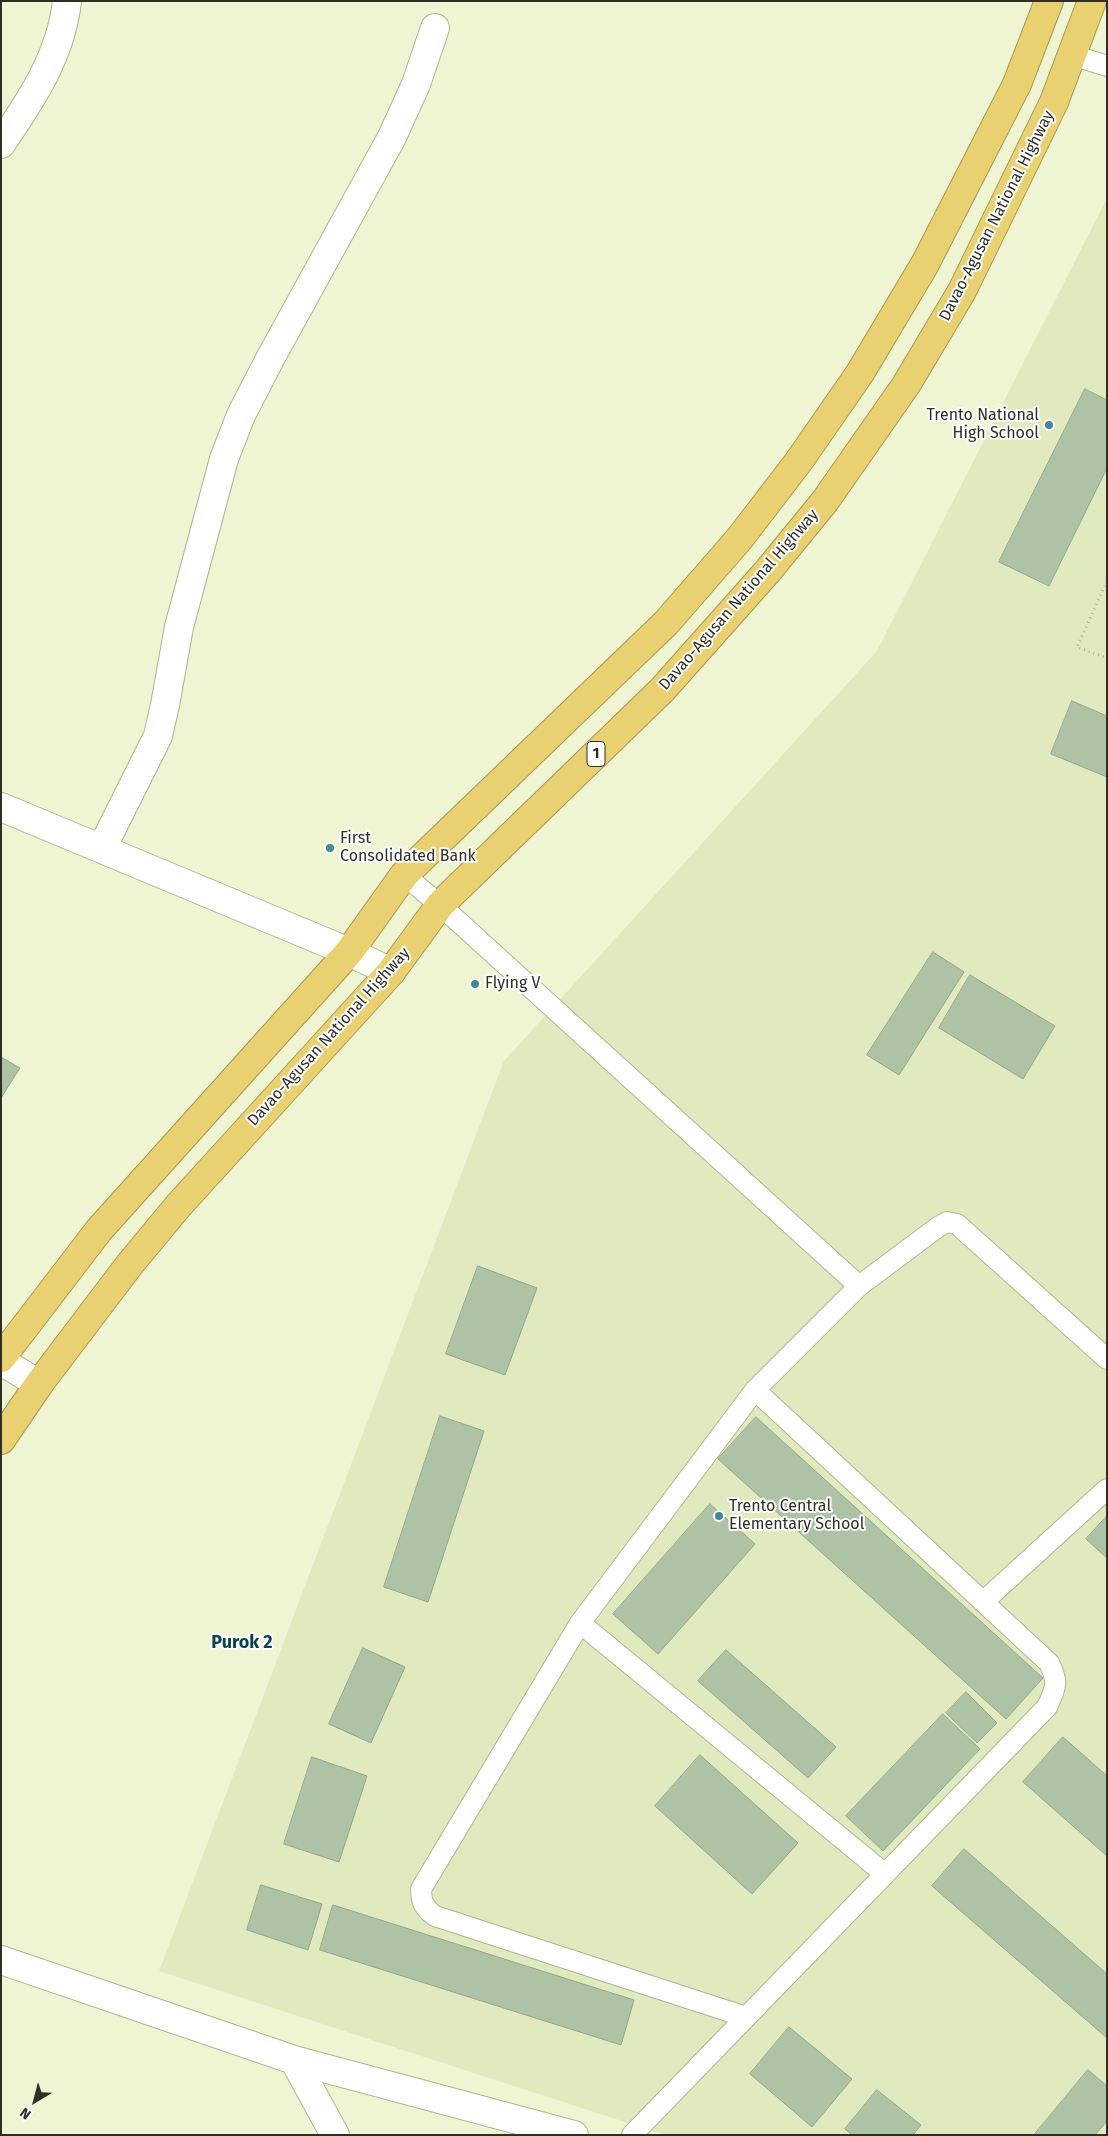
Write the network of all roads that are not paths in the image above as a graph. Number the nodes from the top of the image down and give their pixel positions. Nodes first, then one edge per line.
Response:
1 (68, 1) edge
2 (1049, 1) edge
3 (1092, 1) edge
4 (435, 28) dead end
5 (1072, 55) junction
6 (1107, 66) edge
7 (1017, 84) junction
8 (1054, 102) junction
9 (1, 144) edge
10 (1, 807) edge
11 (102, 848) junction
12 (404, 875) junction
13 (440, 905) junction
14 (349, 952) junction
15 (391, 972) junction
16 (145, 1177) junction
17 (179, 1205) junction
18 (859, 1286) junction
19 (1107, 1359) edge
20 (1, 1360) edge
21 (39, 1384) junction
22 (755, 1390) junction
23 (1, 1440) edge
24 (1107, 1489) edge
25 (983, 1602) junction
26 (580, 1622) junction
27 (885, 1874) junction
28 (1, 1960) edge
29 (746, 2017) junction
30 (294, 2060) junction
31 (335, 2135) edge
32 (574, 2135) edge
33 (632, 2135) edge

1 - 9 street
2 - 7 highway
3 - 5 highway, Davao-Agusan National Highway / 1
4 - 11 street
5 - 6 lane
5 - 8 highway, Davao-Agusan National Highway / 1
7 - 8 highway
7 - 12 highway
8 - 13 highway, Davao-Agusan National Highway / 1
10 - 11 street
11 - 14 street
12 - 13 lane
12 - 14 highway
13 - 15 highway, Davao-Agusan National Highway / 1
13 - 18 lane
14 - 15 street
14 - 16 highway
15 - 17 highway, Davao-Agusan National Highway / 1
16 - 17 highway
16 - 20 highway
17 - 21 highway, Davao-Agusan National Highway / 1
18 - 19 lane
18 - 22 lane
20 - 21 street
21 - 23 highway, Davao-Agusan National Highway / 1
22 - 25 lane
22 - 26 lane
24 - 25 lane
25 - 27 lane
26 - 27 lane
26 - 29 lane
27 - 29 lane
28 - 30 street
29 - 33 lane
30 - 31 street
30 - 32 street

